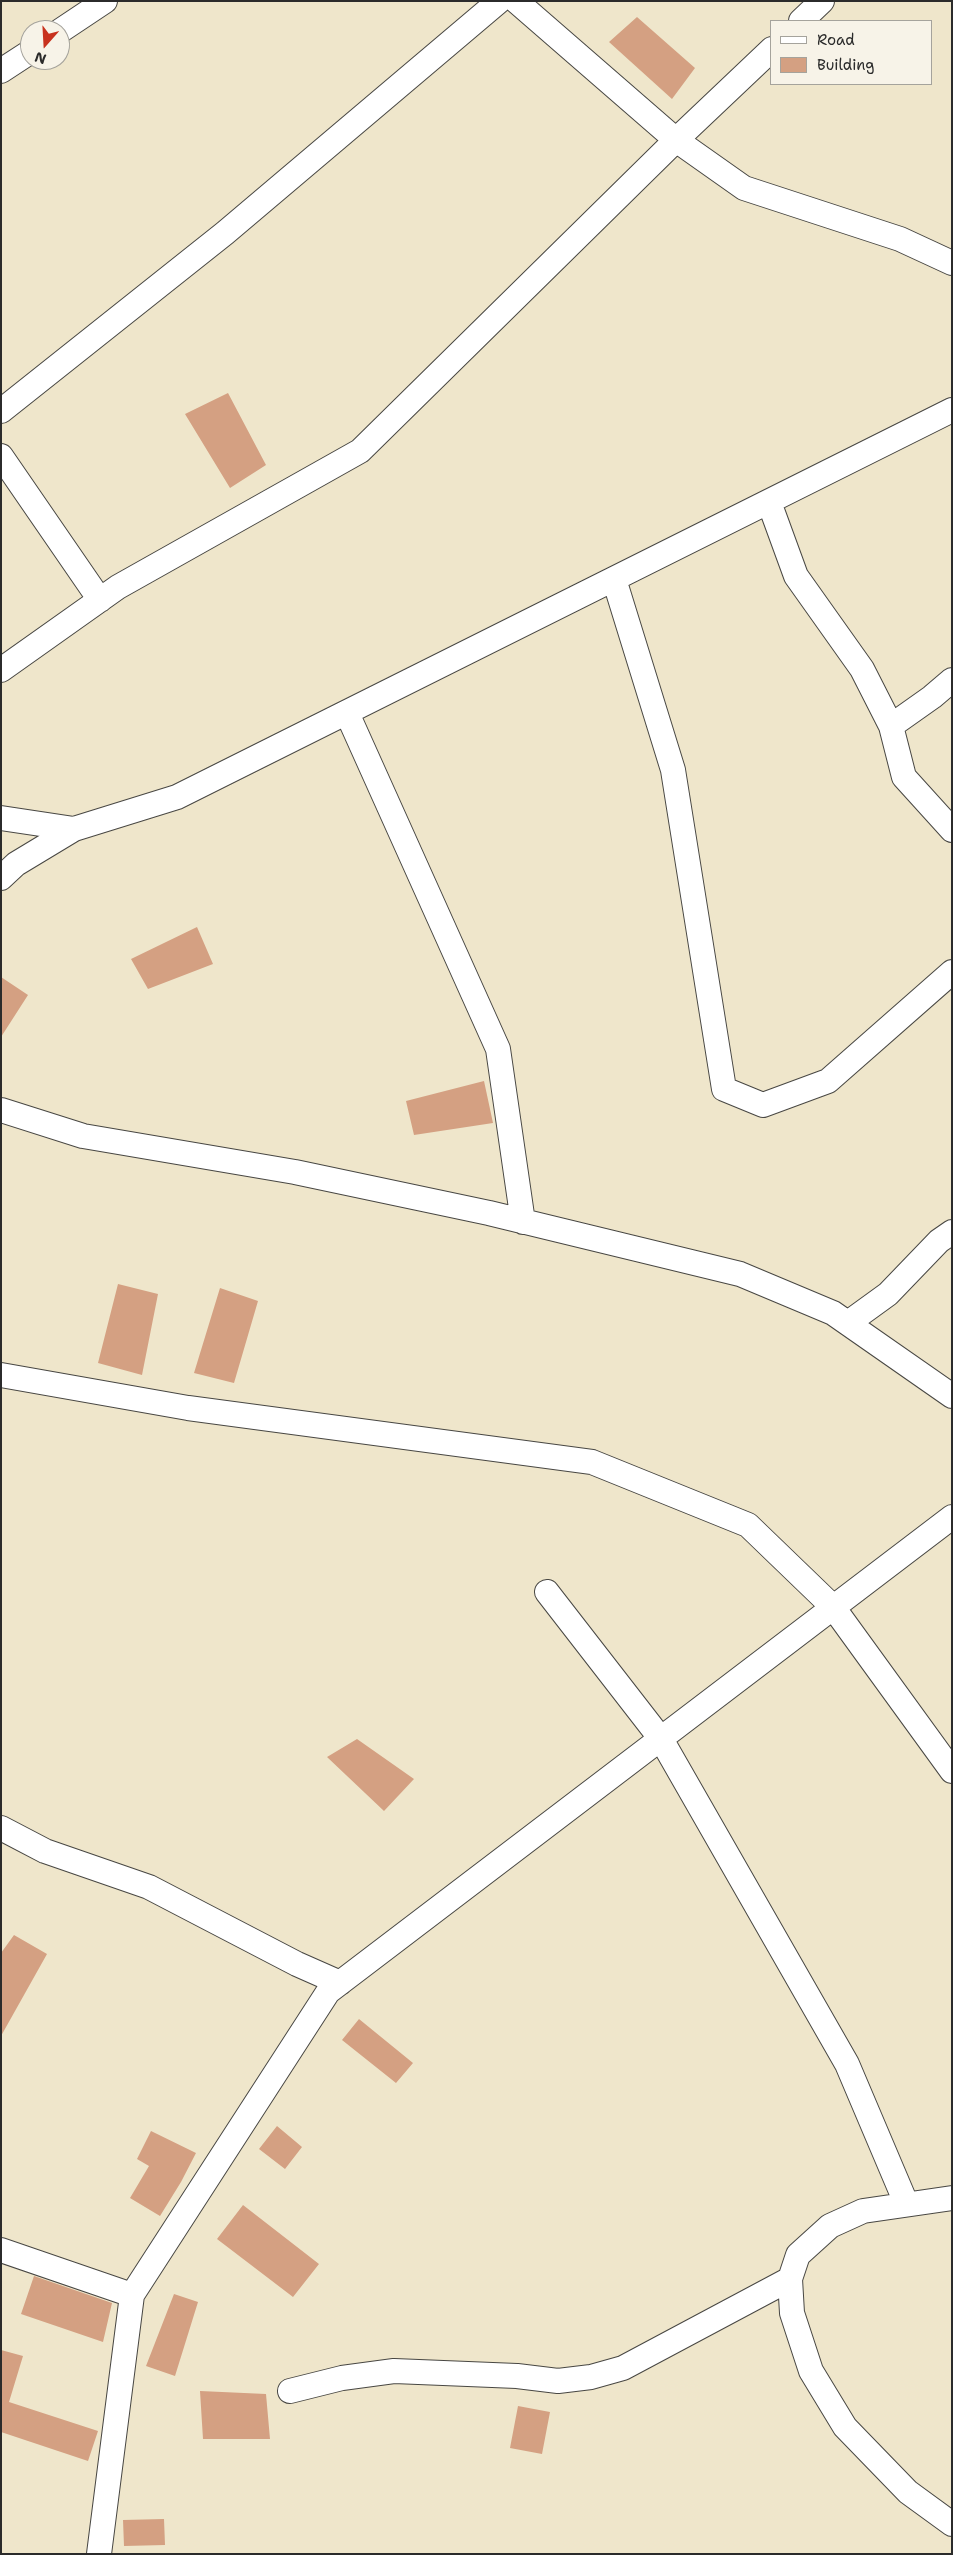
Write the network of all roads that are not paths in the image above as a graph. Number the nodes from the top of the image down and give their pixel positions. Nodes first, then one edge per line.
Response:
1 (105, 1) edge
2 (499, 1) edge
3 (516, 1) edge
4 (822, 1) edge
5 (802, 20) edge
6 (70, 24) edge
7 (770, 51) edge
8 (20, 59) edge
9 (1, 71) edge
10 (676, 140) junction
11 (952, 262) edge
12 (952, 410) edge
13 (1, 411) edge
14 (1, 456) edge
15 (769, 502) junction
16 (614, 579) junction
17 (100, 600) junction
18 (1, 670) edge
19 (952, 680) edge
20 (347, 713) junction
21 (891, 726) junction
22 (1, 818) edge
23 (74, 830) junction
24 (952, 830) edge
25 (1, 878) edge
26 (952, 972) edge
27 (1, 1110) edge
28 (523, 1222) junction
29 (952, 1232) edge
30 (848, 1323) junction
31 (1, 1376) edge
32 (952, 1396) edge
33 (952, 1517) edge
34 (547, 1592) dead end
35 (833, 1608) junction
36 (660, 1739) junction
37 (952, 1771) edge
38 (1, 1828) edge
39 (340, 1983) junction
40 (952, 2198) edge
41 (906, 2203) junction
42 (1, 2250) edge
43 (790, 2279) junction
44 (132, 2294) junction
45 (290, 2391) dead end
46 (952, 2524) edge
47 (99, 2554) edge

1 - 6 street
2 - 13 street
3 - 10 street
4 - 5 street
7 - 10 street
8 - 9 street
10 - 11 street
10 - 17 street
12 - 15 street
14 - 17 street
15 - 16 street
15 - 21 street
16 - 20 street
16 - 26 street
17 - 18 street
19 - 21 street
20 - 23 street
20 - 28 street
21 - 24 street
22 - 23 street
23 - 25 street
27 - 28 street
28 - 30 street
29 - 30 street
30 - 32 street
31 - 35 street
33 - 35 street
34 - 36 street
35 - 36 street
35 - 37 street
36 - 39 street
36 - 41 street
38 - 39 street
39 - 44 street
40 - 41 street
41 - 43 street
42 - 44 street
43 - 45 street
43 - 46 street
44 - 47 street

